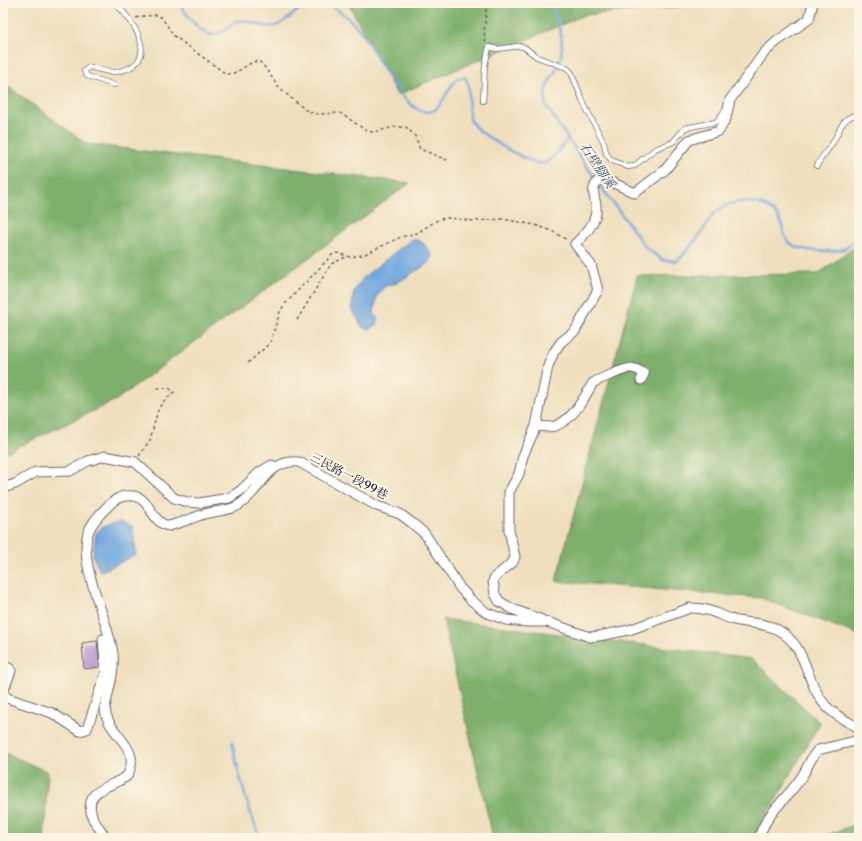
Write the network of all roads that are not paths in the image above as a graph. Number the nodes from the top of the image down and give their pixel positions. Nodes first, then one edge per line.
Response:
1 (115, 3) edge
2 (813, 3) edge
3 (114, 85) dead end
4 (483, 101) dead end
5 (728, 106) junction
6 (859, 114) edge
7 (817, 166) dead end
8 (641, 380) dead end
9 (536, 426) junction
10 (280, 464) junction
11 (3, 488) edge
12 (95, 594) junction
13 (547, 622) junction
14 (3, 666) edge
15 (3, 692) edge
16 (859, 728) edge
17 (859, 740) edge
18 (105, 838) edge
19 (759, 838) edge

1 - 3 lane
2 - 5 street
4 - 5 lane
5 - 9 street
6 - 7 lane
8 - 9 street
9 - 13 street
10 - 11 street, 三民路一段99巷
10 - 12 street
10 - 13 street, 三民路一段99巷
12 - 15 street
12 - 18 street
13 - 16 street, 三民路一段99巷
14 - 15 street
17 - 19 street

